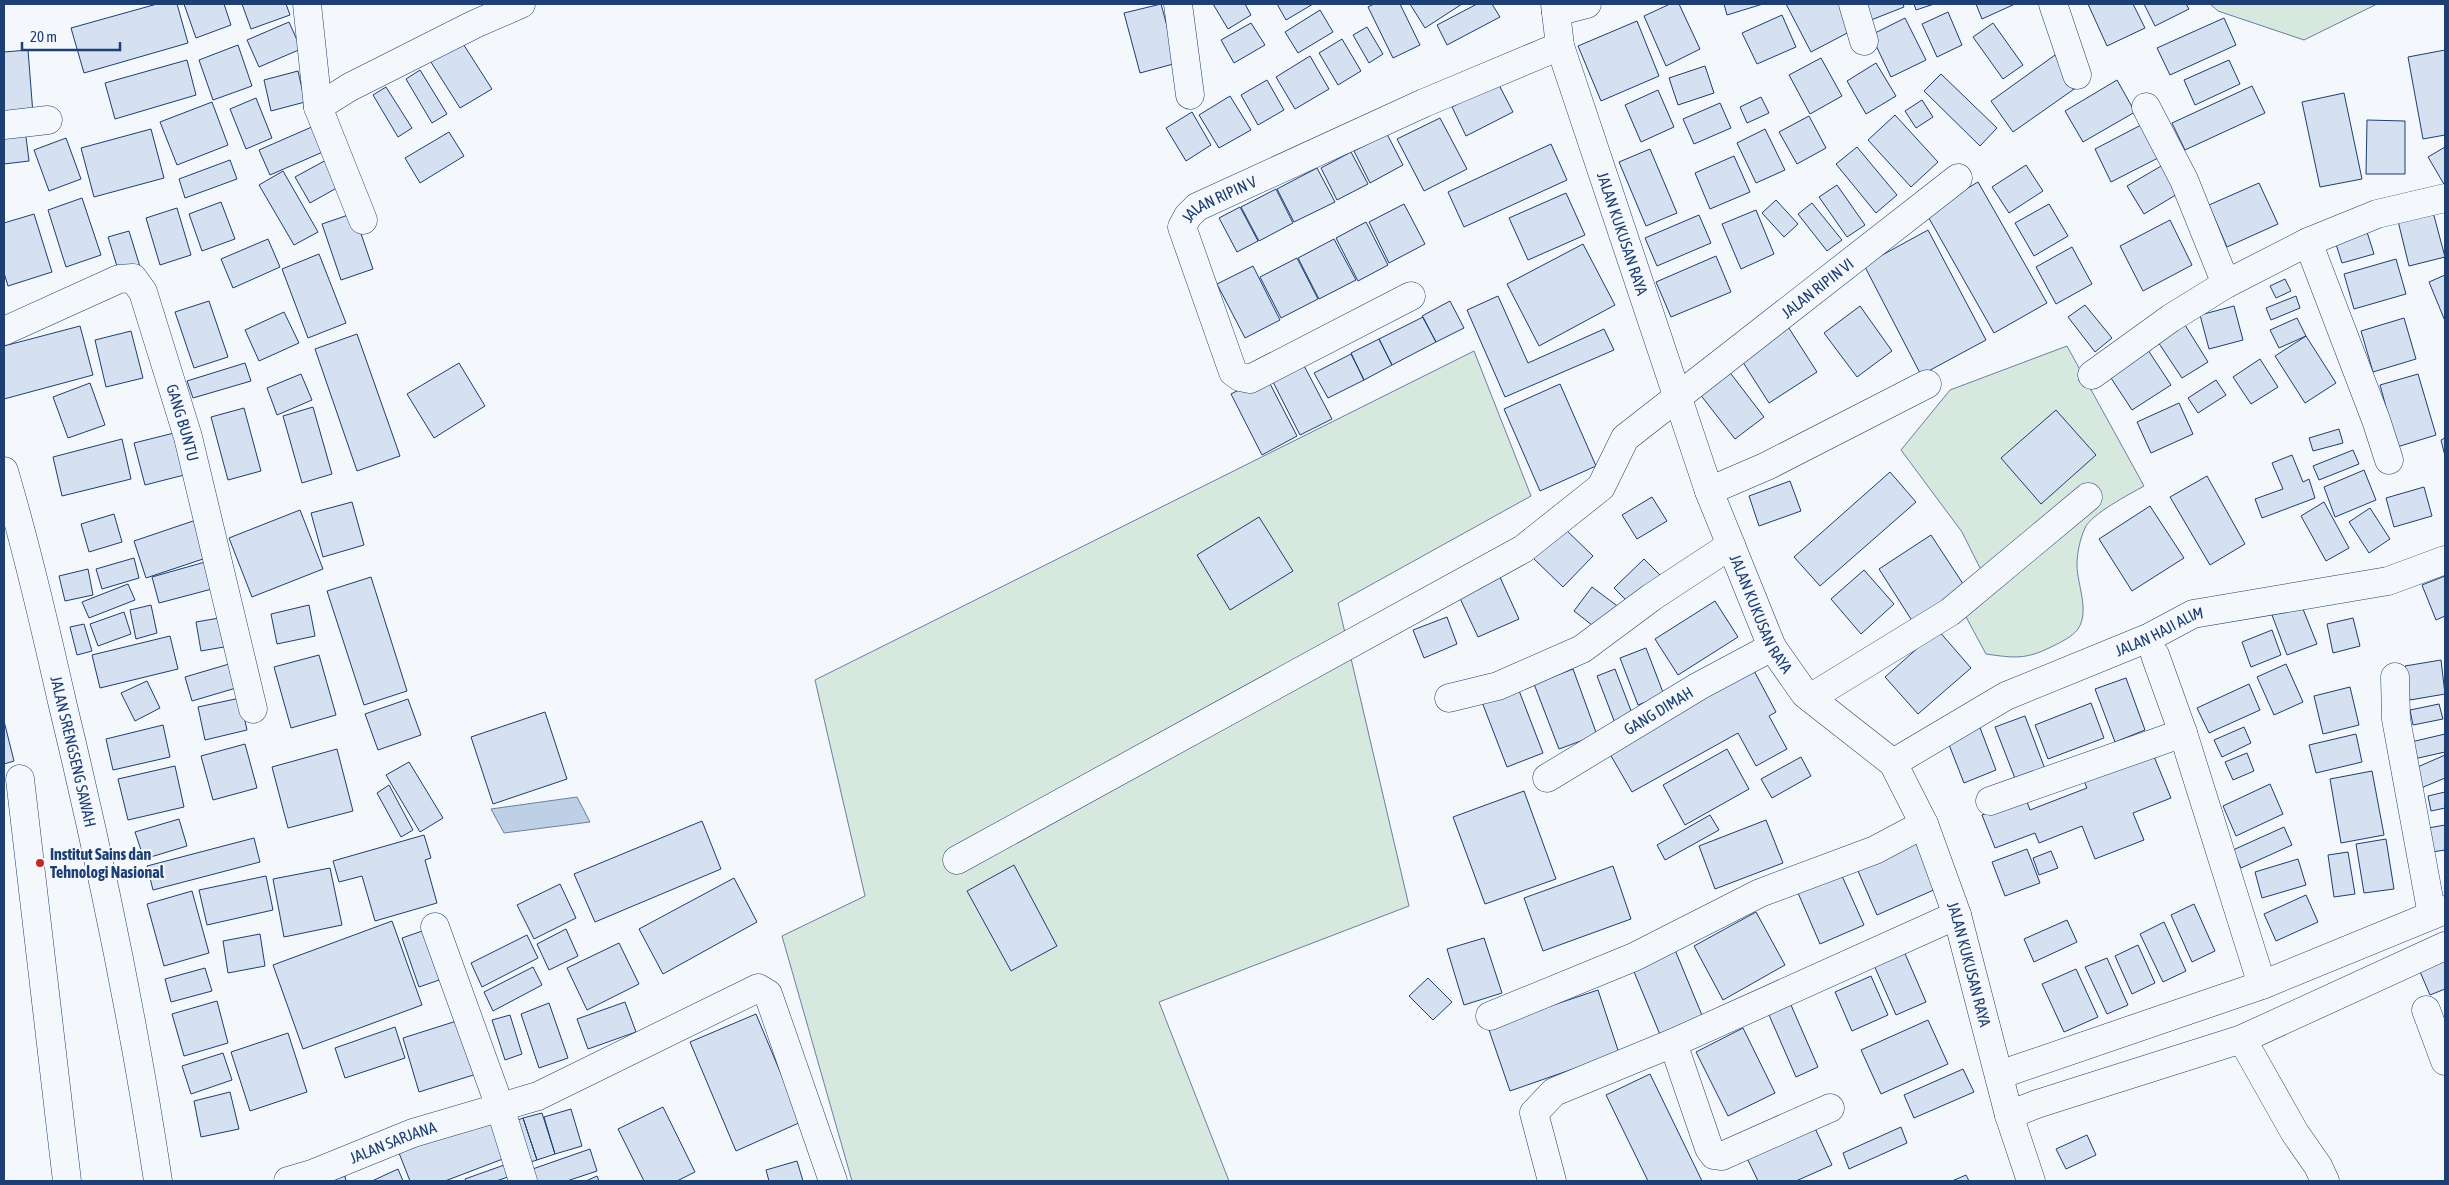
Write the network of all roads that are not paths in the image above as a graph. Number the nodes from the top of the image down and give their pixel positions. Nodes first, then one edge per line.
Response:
1 (307, 4) edge
2 (521, 4) edge
3 (1178, 4) edge
4 (1586, 4) edge
5 (1853, 4) edge
6 (2053, 4) edge
7 (1556, 8) edge
8 (1864, 41) dead end
9 (1560, 46) junction
10 (2077, 75) dead end
11 (1190, 95) dead end
12 (318, 107) junction
13 (2146, 107) dead end
14 (48, 120) dead end
15 (4, 125) edge
16 (1958, 178) dead end
17 (2445, 198) edge
18 (363, 220) dead end
19 (2308, 242) junction
20 (2226, 284) junction
21 (1411, 296) dead end
22 (4, 331) edge
23 (2092, 375) dead end
24 (1926, 384) dead end
25 (1677, 398) junction
26 (2389, 460) dead end
27 (4, 471) edge
28 (1709, 491) junction
29 (2088, 497) dead end
30 (1731, 545) junction
31 (2445, 560) edge
32 (1772, 647) junction
33 (2155, 655) dead end
34 (2395, 677) dead end
35 (1449, 698) dead end
36 (1810, 698) junction
37 (253, 709) dead end
38 (2183, 733) junction
39 (1893, 763) junction
40 (1547, 778) dead end
41 (20, 779) dead end
42 (1990, 801) dead end
43 (1924, 824) junction
44 (957, 860) dead end
45 (2438, 912) edge
46 (1958, 915) junction
47 (435, 927) dead end
48 (2445, 946) edge
49 (2262, 986) junction
50 (2426, 1010) dead end
51 (1490, 1016) dead end
52 (2242, 1039) junction
53 (1673, 1043) junction
54 (2445, 1062) edge
55 (1999, 1075) junction
56 (500, 1107) junction
57 (1830, 1108) dead end
58 (2009, 1115) junction
59 (67, 1181) edge
60 (158, 1181) edge
61 (288, 1181) edge
62 (523, 1181) edge
63 (833, 1181) edge
64 (1552, 1181) edge
65 (2031, 1181) edge
66 (2325, 1181) edge

1 - 12 street
2 - 12 street
3 - 11 street
4 - 7 street
5 - 8 street
6 - 10 street
7 - 9 street, JALAN KUKUSAN RAYA
9 - 21 street, JALAN RIPIN V
9 - 25 street, JALAN KUKUSAN RAYA
12 - 18 street
13 - 20 street
14 - 15 street
16 - 25 street, JALAN RIPIN VI
17 - 19 street
19 - 20 street
19 - 26 street
20 - 23 street
22 - 37 street, GANG BUNTU
24 - 28 street
25 - 28 street, JALAN KUKUSAN RAYA
25 - 44 street, JALAN RIPIN VI
27 - 60 street, JALAN SRENGSENG SAWAH
28 - 30 street, JALAN KUKUSAN RAYA
29 - 36 street
30 - 32 street, JALAN KUKUSAN RAYA
30 - 35 street
31 - 39 street, JALAN HAJI ALIM
32 - 36 street, JALAN KUKUSAN RAYA
32 - 40 street, GANG DIMAH
33 - 38 street
34 - 45 street
36 - 39 street, JALAN KUKUSAN RAYA
38 - 42 street
38 - 49 street
39 - 43 street, JALAN KUKUSAN RAYA
41 - 59 street
43 - 46 street, JALAN KUKUSAN RAYA
43 - 51 street
45 - 49 street
46 - 53 street
46 - 55 street, JALAN KUKUSAN RAYA
47 - 56 street
48 - 52 street
49 - 55 street
50 - 54 street
52 - 58 street
52 - 66 street
53 - 57 street
53 - 64 street
55 - 58 street, JALAN KUKUSAN RAYA
56 - 61 street, JALAN SARJANA
56 - 62 street
56 - 63 street, JALAN SARJANA
58 - 65 street, JALAN KUKUSAN RAYA

